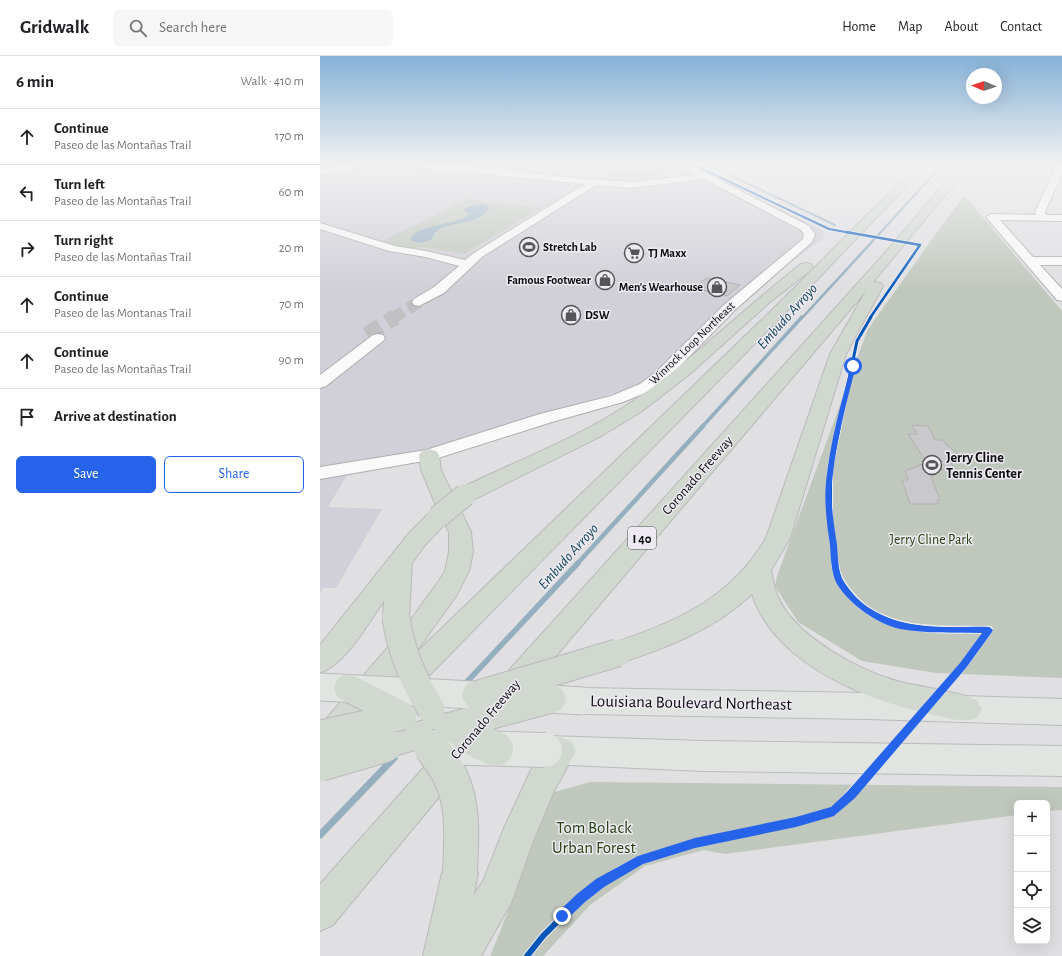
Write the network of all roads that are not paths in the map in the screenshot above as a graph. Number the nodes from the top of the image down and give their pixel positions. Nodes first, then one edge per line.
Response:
1 (559, 207) edge
2 (562, 207) edge
3 (765, 207) edge
4 (880, 207) edge
5 (930, 207) edge
6 (1042, 207) edge
7 (1042, 217) junction
8 (1062, 218) edge
9 (867, 220) junction
10 (320, 226) edge
11 (897, 246) junction
12 (1029, 260) junction
13 (1062, 261) edge
14 (467, 264) junction
15 (453, 281) junction
16 (1062, 297) edge
17 (424, 303) tunnel mouth
18 (320, 369) edge
19 (320, 383) edge
20 (429, 455) junction
21 (320, 472) edge
22 (400, 563) junction
23 (759, 569) junction
24 (320, 662) edge
25 (329, 687) edge
26 (476, 695) junction
27 (552, 699) junction
28 (967, 709) junction
29 (1062, 712) edge
30 (426, 721) junction
31 (320, 734) edge
32 (320, 743) edge
33 (385, 745) junction
34 (320, 750) edge
35 (553, 750) junction
36 (1062, 761) edge
37 (320, 765) edge
38 (320, 912) edge
39 (442, 956) edge
40 (460, 956) edge

1 - 14 street
2 - 15 street
3 - 20 street, Winrock Loop Northeast
4 - 9 highway
5 - 11 highway, Coronado Freeway / I 40
6 - 7 street
7 - 8 street
7 - 12 street
9 - 22 highway, bridge
9 - 37 highway
10 - 14 street
11 - 23 highway
11 - 38 highway, Coronado Freeway / I 40
12 - 13 street
12 - 16 street
14 - 15 street
15 - 17 street
18 - 19 street
20 - 21 street, Winrock Loop Northeast
20 - 34 highway
22 - 24 highway
22 - 30 highway, bridge
23 - 26 highway, bridge
23 - 28 highway
25 - 30 highway, bridge
26 - 27 main road, Louisiana Boulevard Northeast, bridge
26 - 30 highway, bridge
27 - 28 main road, Louisiana Boulevard Northeast, bridge
27 - 30 highway, bridge
28 - 29 main road, Louisiana Boulevard Northeast
30 - 31 highway, bridge
30 - 33 main road
30 - 35 main road, bridge
30 - 39 highway, bridge
32 - 33 main road
33 - 37 highway, bridge
35 - 36 main road
35 - 40 highway

